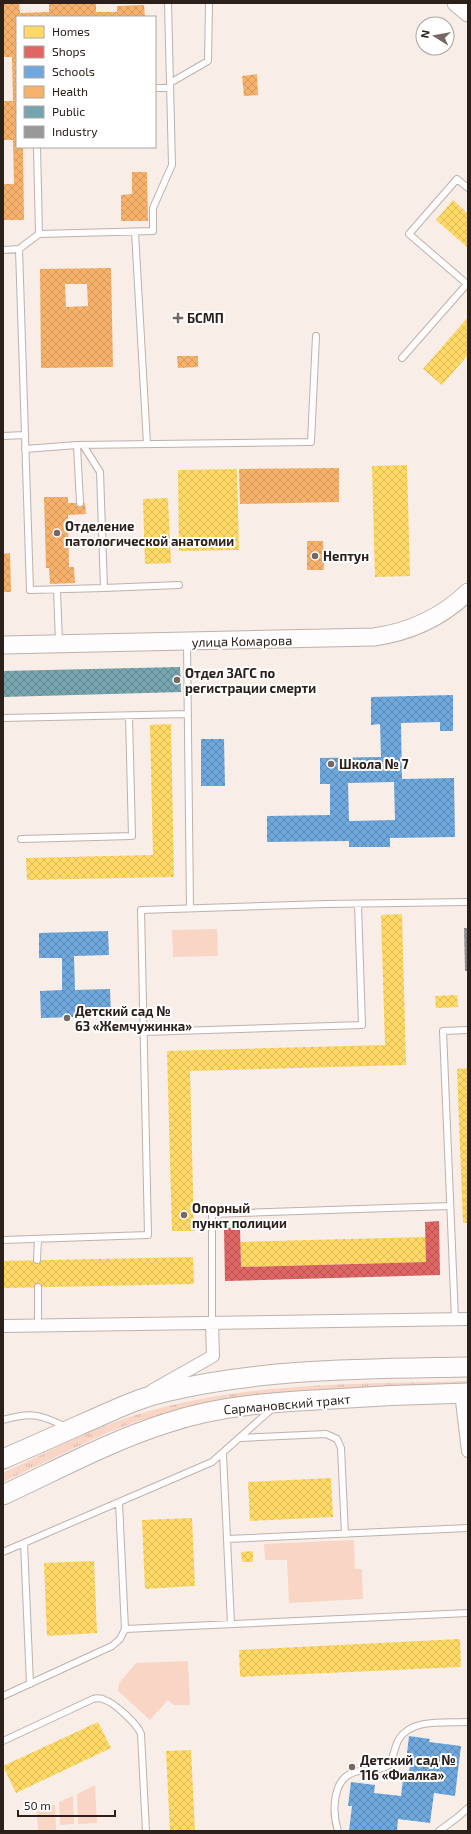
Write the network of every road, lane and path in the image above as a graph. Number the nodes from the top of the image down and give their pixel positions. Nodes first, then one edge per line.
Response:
1 (168, 3) edge
2 (209, 3) edge
3 (170, 86) junction
4 (156, 88) edge
5 (37, 148) edge
6 (468, 188) edge
7 (135, 232) junction
8 (39, 234) junction
9 (3, 250) edge
10 (19, 250) junction
11 (316, 336) dead end
12 (402, 358) dead end
13 (25, 435) junction
14 (3, 436) edge
15 (147, 444) junction
16 (80, 445) junction
17 (25, 449) junction
18 (80, 503) dead end
19 (179, 585) dead end
20 (104, 588) junction
21 (57, 590) junction
22 (467, 597) edge
23 (187, 642) junction
24 (3, 644) edge
25 (59, 644) junction
26 (188, 714) junction
27 (129, 716) junction
28 (3, 718) edge
29 (21, 839) dead end
30 (468, 902) edge
31 (358, 905) junction
32 (190, 907) junction
33 (468, 1030) edge
34 (143, 1032) junction
35 (450, 1206) junction
36 (38, 1239) junction
37 (3, 1240) edge
38 (37, 1260) dead end
39 (38, 1287) dead end
40 (454, 1319) junction
41 (468, 1319) edge
42 (212, 1324) junction
43 (38, 1325) junction
44 (3, 1326) edge
45 (468, 1367) edge
46 (465, 1393) edge
47 (131, 1402) junction
48 (280, 1402) junction
49 (3, 1420) edge
50 (71, 1429) junction
51 (240, 1438) junction
52 (468, 1452) edge
53 (223, 1454) junction
54 (3, 1459) edge
55 (3, 1495) edge
56 (119, 1502) junction
57 (468, 1528) edge
58 (345, 1534) junction
59 (227, 1539) junction
60 (24, 1543) junction
61 (3, 1552) edge
62 (468, 1613) edge
63 (231, 1624) junction
64 (124, 1629) junction
65 (30, 1684) junction
66 (3, 1696) edge
67 (468, 1722) edge
68 (3, 1741) edge
69 (467, 1810) edge
70 (146, 1831) edge
71 (338, 1831) edge
72 (439, 1831) edge

1 - 3 lane
2 - 3 lane
3 - 4 lane
3 - 7 lane
5 - 8 lane
6 - 12 lane
7 - 8 lane
7 - 15 lane
8 - 10 lane
9 - 10 lane
10 - 13 lane
11 - 15 lane
13 - 14 lane
13 - 17 lane
15 - 16 lane
16 - 17 lane
16 - 18 lane
16 - 20 lane
17 - 21 lane
19 - 20 lane
20 - 21 lane
21 - 25 lane
22 - 23 street, улица Комарова
23 - 25 street, улица Комарова
23 - 26 lane
24 - 25 street, улица Комарова
26 - 27 lane
26 - 32 lane
27 - 28 lane
27 - 29 lane
30 - 31 lane
31 - 32 lane
31 - 34 lane
32 - 34 lane
33 - 35 lane
34 - 36 lane
35 - 40 lane
35 - 42 lane
36 - 37 lane
36 - 38 lane
39 - 43 lane
40 - 41 street
40 - 42 street
42 - 43 street
42 - 47 street
43 - 44 street
45 - 47 main road
46 - 48 main road, Сармановский тракт
46 - 52 street
47 - 50 main road
48 - 51 lane
48 - 55 main road, Сармановский тракт
49 - 50 lane
50 - 54 main road
51 - 53 lane
51 - 58 lane
53 - 56 lane
53 - 59 lane
56 - 60 lane
56 - 64 lane
57 - 58 lane
58 - 59 lane
59 - 63 lane
60 - 61 lane
60 - 65 lane
62 - 63 lane
63 - 64 lane
64 - 65 lane
65 - 66 lane
67 - 71 lane
68 - 70 lane
69 - 72 lane

